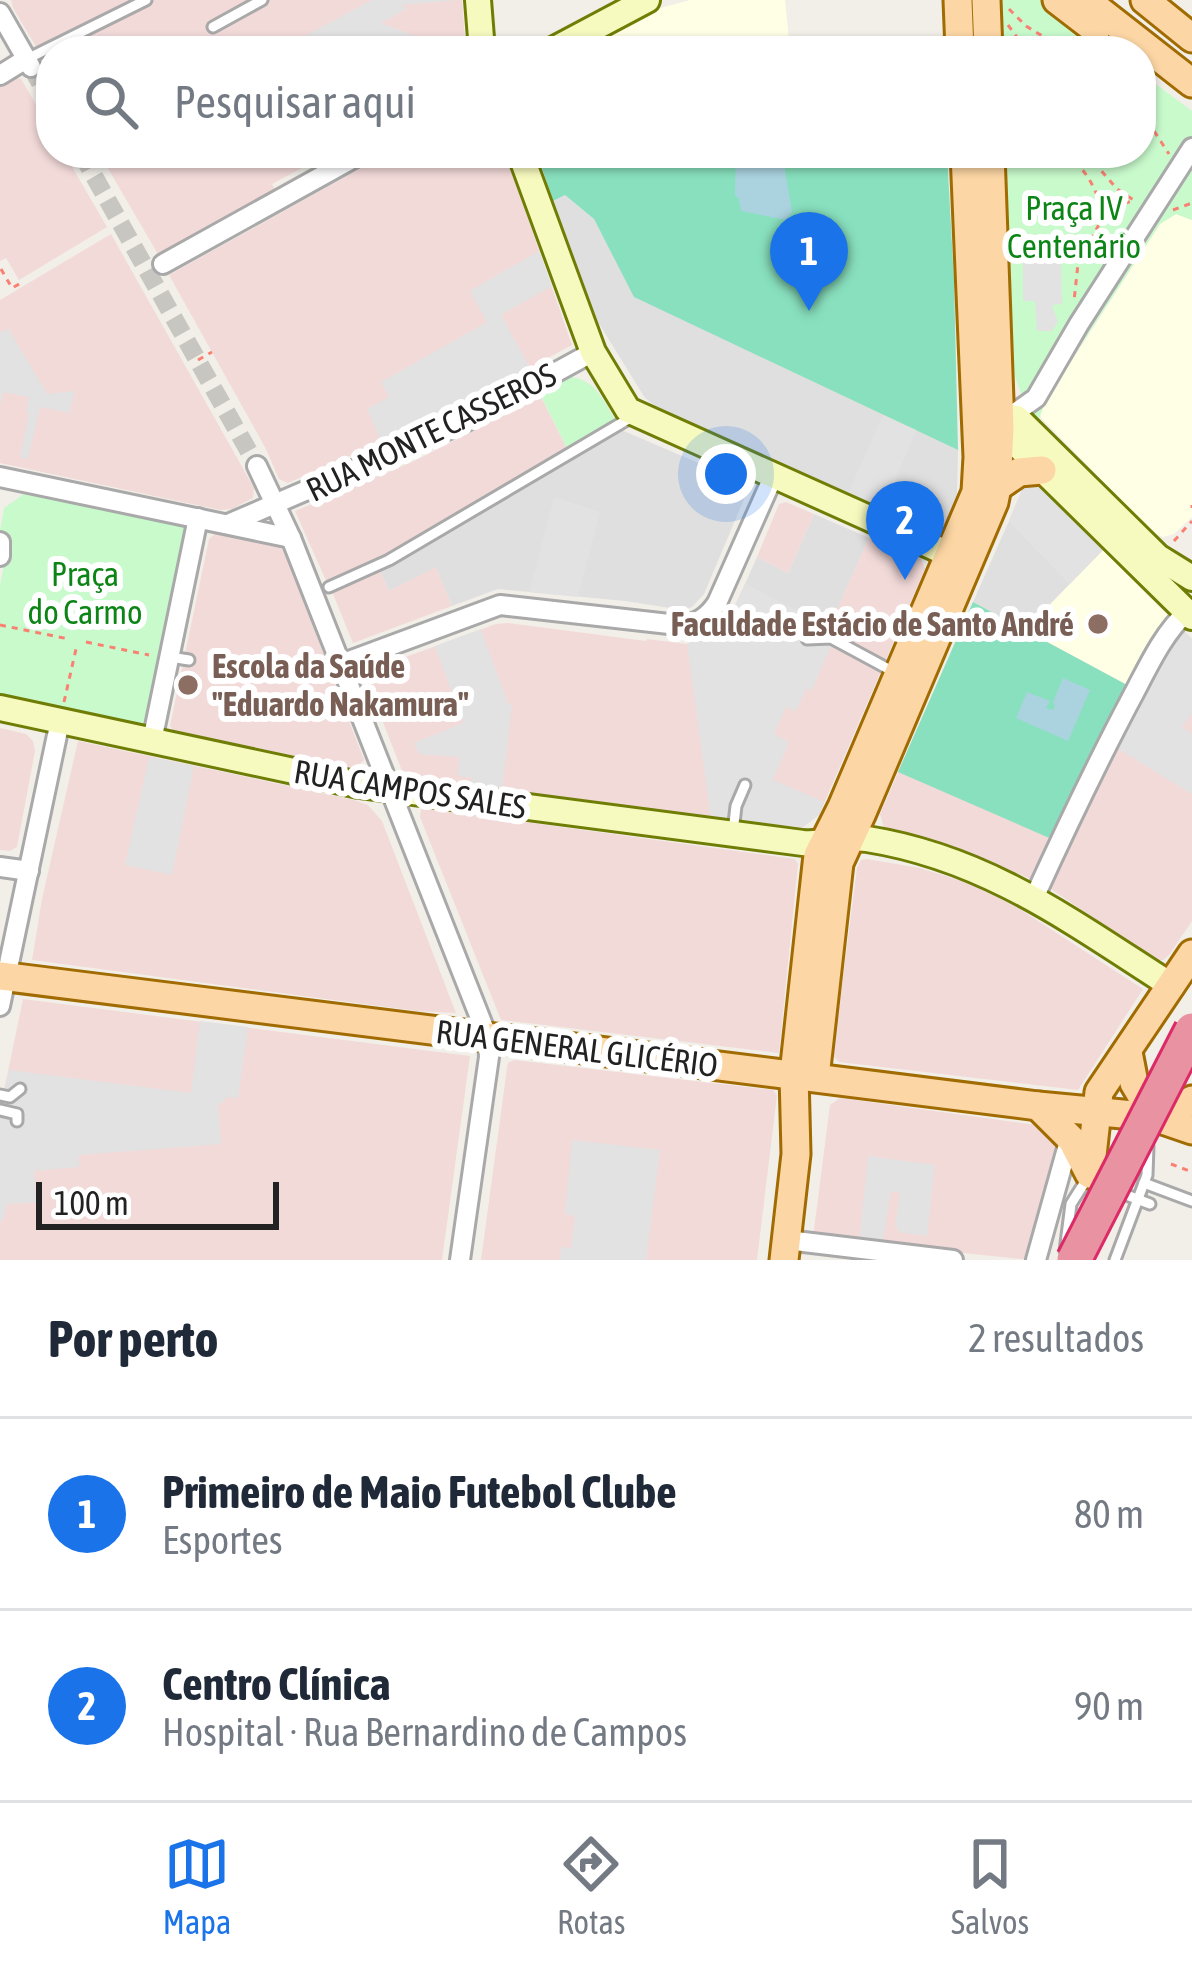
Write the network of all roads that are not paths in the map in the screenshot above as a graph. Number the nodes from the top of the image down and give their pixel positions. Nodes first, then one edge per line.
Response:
1 (146, 0) edge
2 (262, 0) edge
3 (478, 0) edge
4 (647, 0) edge
5 (958, 0) edge
6 (1057, 0) edge
7 (1086, 0) edge
8 (1145, 0) edge
9 (995, 1) edge
10 (0, 14) edge
11 (213, 26) dead end
12 (79, 36) edge
13 (481, 36) edge
14 (579, 36) edge
15 (960, 36) edge
16 (990, 36) edge
17 (1117, 36) edge
18 (1121, 36) edge
19 (1192, 38) edge
20 (1156, 53) edge
21 (36, 59) edge
22 (1156, 60) edge
23 (29, 63) junction
24 (1192, 66) edge
25 (1156, 74) edge
26 (0, 75) edge
27 (1192, 82) edge
28 (1192, 101) edge
29 (1192, 148) edge
30 (336, 168) edge
31 (526, 168) edge
32 (967, 168) edge
33 (990, 168) edge
34 (164, 264) dead end
35 (593, 352) junction
36 (635, 415) junction
37 (997, 419) junction
38 (257, 466) tunnel mouth
39 (1042, 470) junction
40 (773, 477) junction
41 (6, 482) edge
42 (997, 487) junction
43 (277, 505) junction
44 (198, 518) junction
45 (228, 524) junction
46 (291, 538) junction
47 (0, 542) edge
48 (951, 555) junction
49 (0, 556) edge
50 (1192, 578) edge
51 (321, 591) junction
52 (1189, 614) edge
53 (807, 639) dead end
54 (341, 664) junction
55 (899, 674) junction
56 (0, 708) edge
57 (60, 721) junction
58 (152, 741) junction
59 (745, 785) dead end
60 (390, 790) junction
61 (733, 835) junction
62 (836, 841) junction
63 (0, 867) edge
64 (29, 871) junction
65 (1034, 898) junction
66 (1192, 954) edge
67 (3, 976) edge
68 (1172, 986) junction
69 (0, 1006) edge
70 (1192, 1030) edge
71 (488, 1038) junction
72 (1128, 1052) junction
73 (804, 1076) junction
74 (1192, 1078) edge
75 (20, 1089) dead end
76 (0, 1095) edge
77 (1192, 1100) edge
78 (1038, 1106) junction
79 (0, 1110) edge
80 (1096, 1112) junction
81 (1154, 1117) junction
82 (17, 1121) dead end
83 (1192, 1130) edge
84 (1072, 1140) junction
85 (1090, 1174) junction
86 (1144, 1183) junction
87 (1138, 1199) junction
88 (1192, 1201) edge
89 (1150, 1204) dead end
90 (1126, 1230) junction
91 (1138, 1234) dead end
92 (785, 1250) edge
93 (460, 1260) edge
94 (953, 1260) edge
95 (1036, 1260) edge
96 (1064, 1260) edge
97 (1073, 1260) edge
98 (1099, 1260) edge
99 (1115, 1260) edge

1 - 12 lane
2 - 11 lane
3 - 13 street
4 - 14 street
5 - 15 main road
6 - 17 main road
7 - 18 main road
8 - 19 main road
9 - 16 main road
10 - 23 street
20 - 24 main road
21 - 23 lane
22 - 27 main road
23 - 26 street
25 - 28 main road
29 - 37 street
30 - 34 street
31 - 35 street
32 - 37 main road
33 - 37 main road
35 - 36 street, RUA MONTE CASSEROS
35 - 43 street, RUA MONTE CASSEROS
36 - 40 street
36 - 51 lane
37 - 39 street
37 - 42 main road
37 - 48 main road
37 - 50 street
38 - 43 street
39 - 42 main road
39 - 52 street
40 - 48 street
40 - 54 street
41 - 44 street
42 - 62 main road
43 - 45 street, RUA MONTE CASSEROS
43 - 46 street
44 - 45 street
44 - 58 street
45 - 46 street
46 - 51 street
47 - 49 street
48 - 55 main road
51 - 54 street
52 - 65 street
53 - 55 lane
54 - 60 street
55 - 62 main road
56 - 57 street, RUA CAMPOS SALES
57 - 58 street, RUA CAMPOS SALES
57 - 64 street
58 - 60 street, RUA CAMPOS SALES
59 - 61 lane
60 - 61 street, RUA CAMPOS SALES
60 - 71 street
61 - 62 street, RUA CAMPOS SALES
62 - 65 street, RUA CAMPOS SALES
62 - 73 main road
63 - 64 street
64 - 67 street
65 - 68 street, RUA CAMPOS SALES
66 - 68 main road
67 - 69 street
67 - 71 main road, RUA GENERAL GLICÉRIO
68 - 72 main road
70 - 97 highway, bridge
71 - 73 main road, RUA GENERAL GLICÉRIO
71 - 93 street
72 - 80 main road
72 - 81 main road
73 - 78 main road, RUA GENERAL GLICÉRIO
73 - 92 main road
74 - 98 highway
75 - 76 lane
77 - 81 main road
78 - 80 main road, RUA GENERAL GLICÉRIO
78 - 84 main road
79 - 82 lane
80 - 81 main road, RUA GENERAL GLICÉRIO
80 - 85 main road
81 - 83 main road, RUA GENERAL GLICÉRIO
81 - 86 lane
84 - 85 main road
84 - 95 street
85 - 87 lane
85 - 96 lane
86 - 87 lane
86 - 88 lane
87 - 89 lane
87 - 90 lane
90 - 91 lane
90 - 99 lane
92 - 94 street

